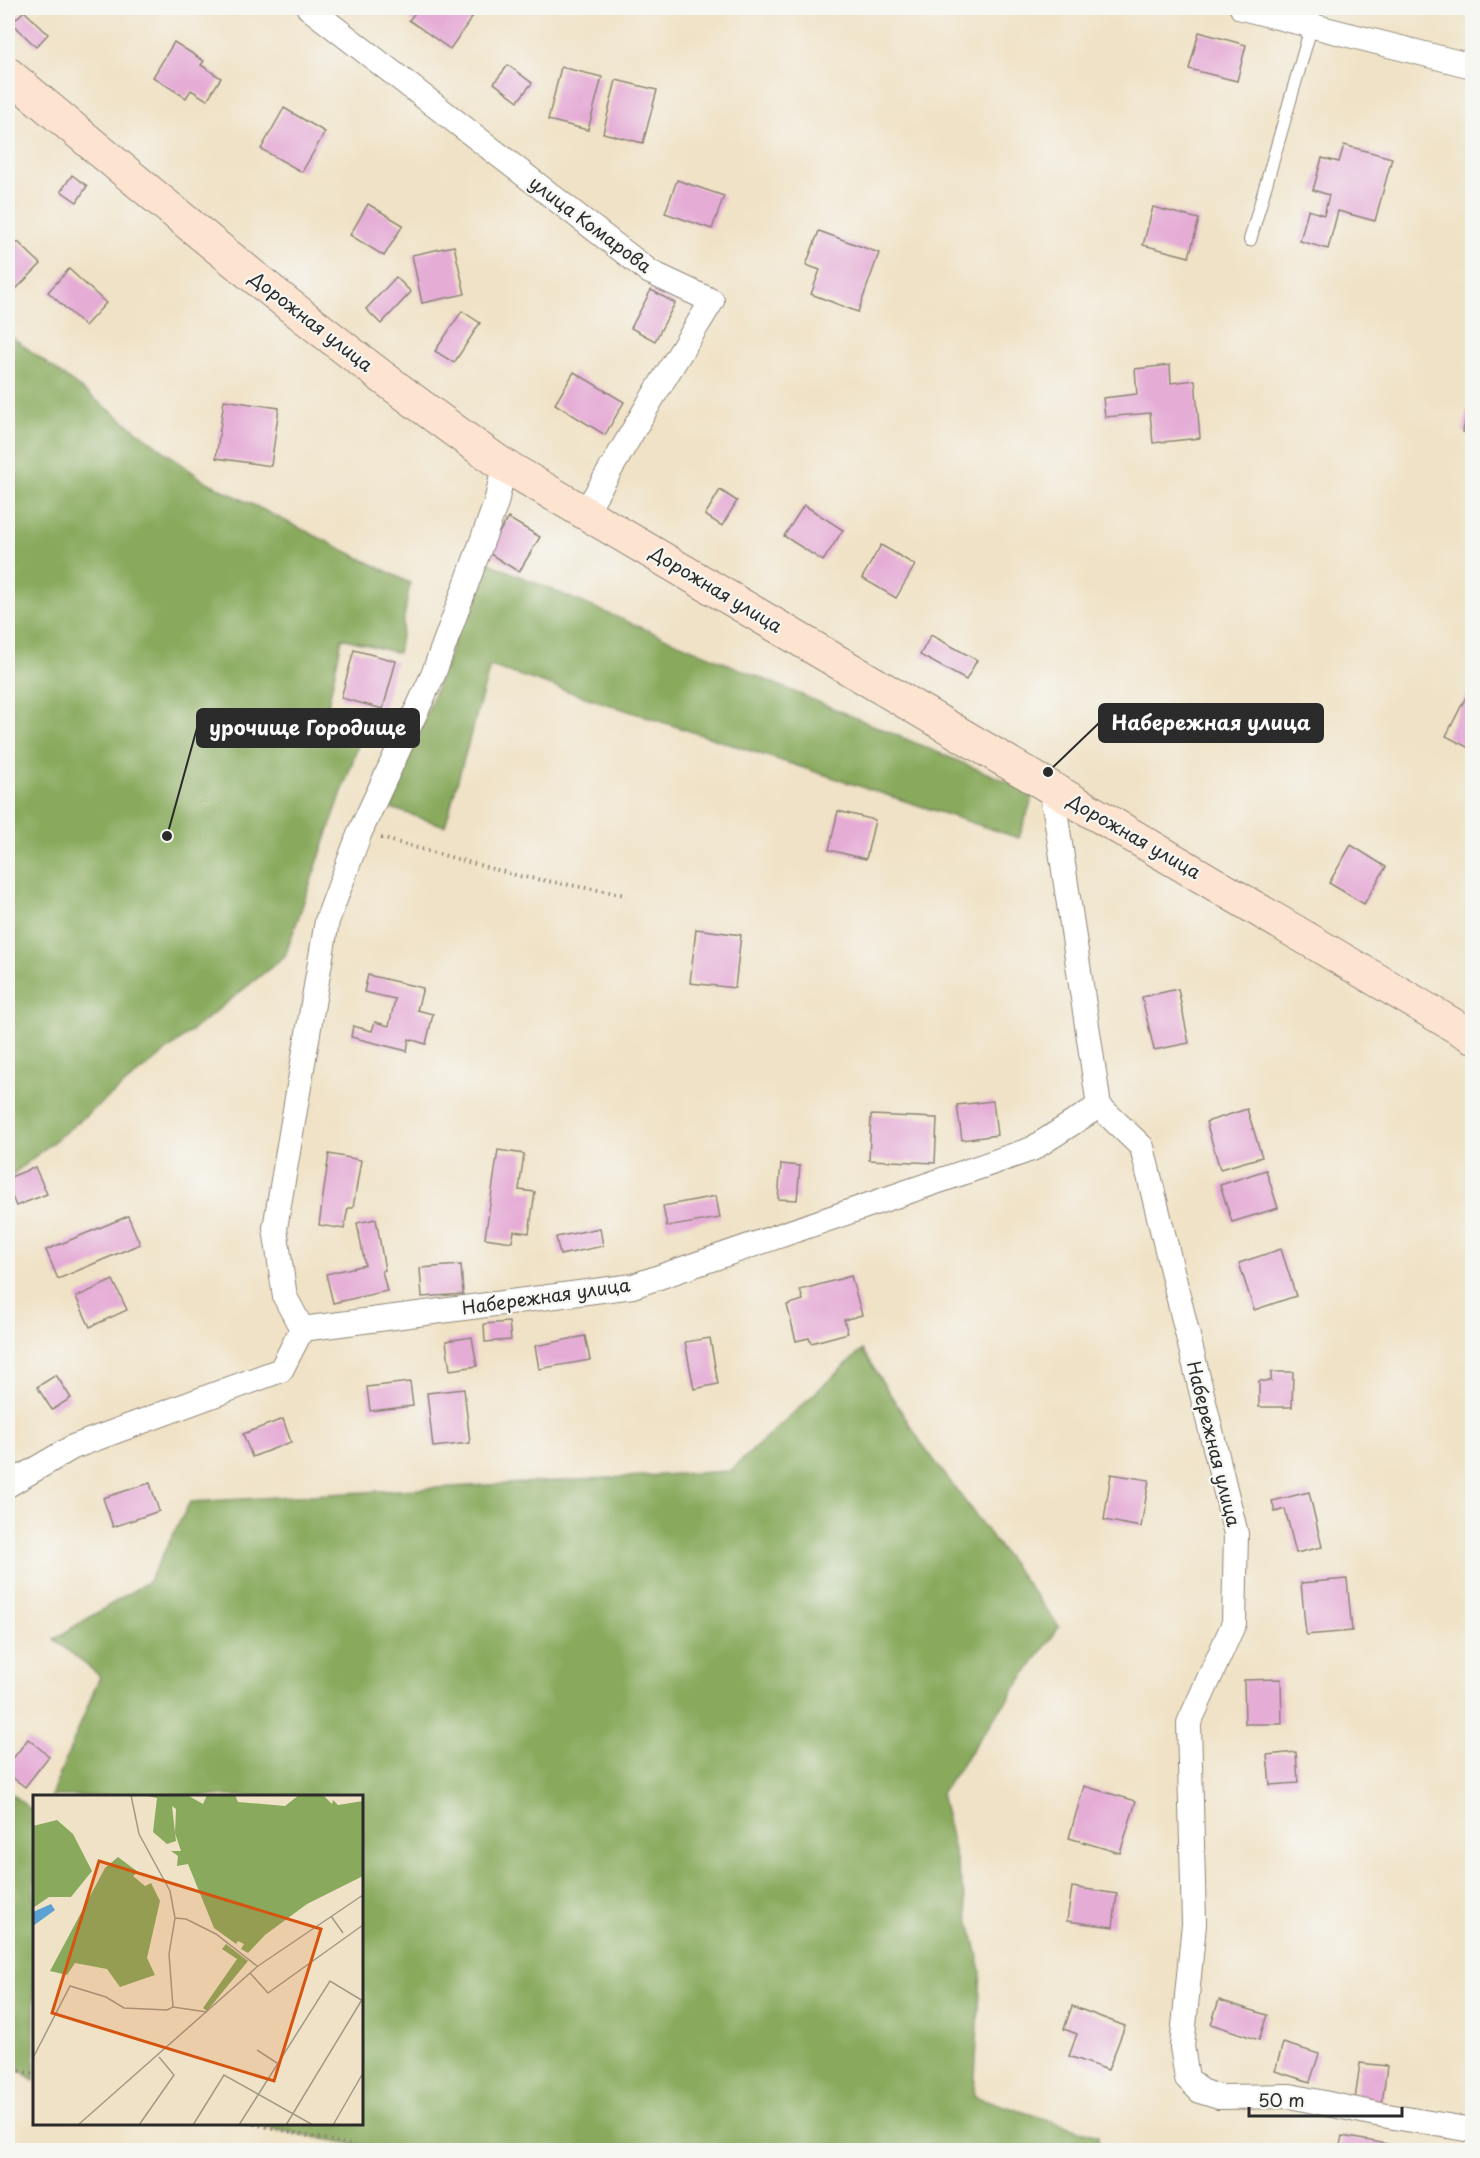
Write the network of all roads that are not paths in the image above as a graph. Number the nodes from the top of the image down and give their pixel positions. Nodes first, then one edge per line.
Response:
1 (309, 8) edge
2 (1242, 8) edge
3 (1312, 24) junction
4 (1473, 66) edge
5 (8, 74) edge
6 (1250, 240) dead end
7 (504, 466) junction
8 (585, 513) junction
9 (1050, 788) junction
10 (1473, 1036) edge
11 (1099, 1106) junction
12 (302, 1329) junction
13 (8, 1485) edge
14 (1473, 2130) edge

1 - 8 street, улица Комарова
2 - 3 street
3 - 4 street
3 - 6 lane
5 - 7 street, Дорожная улица
7 - 8 street, Дорожная улица
7 - 12 street
8 - 9 street, Дорожная улица
9 - 10 street, Дорожная улица
9 - 11 street
11 - 12 street, Набережная улица
11 - 14 street, Набережная улица
12 - 13 street

